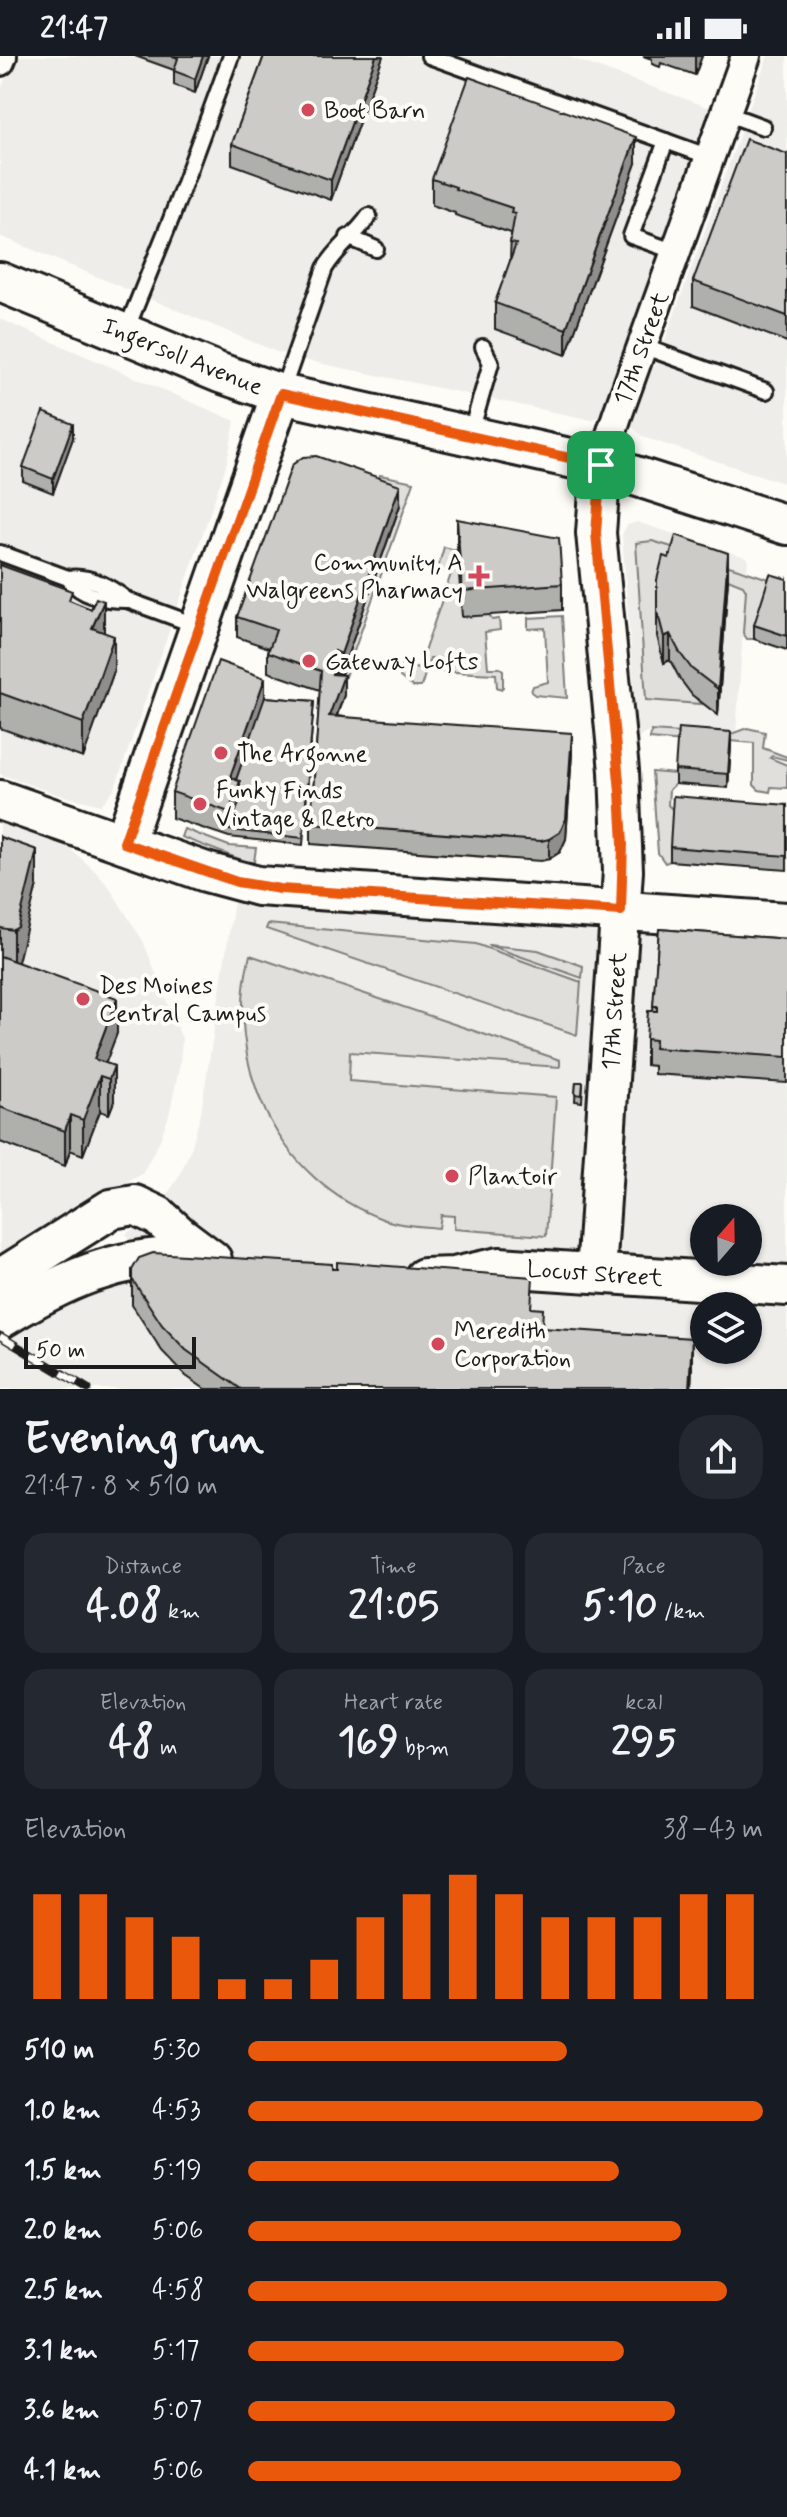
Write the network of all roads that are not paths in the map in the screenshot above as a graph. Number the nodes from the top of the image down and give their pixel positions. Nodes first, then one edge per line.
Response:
1 (231, 56) edge
2 (429, 56) edge
3 (746, 56) edge
4 (725, 113) junction
5 (763, 127) dead end
6 (666, 141) junction
7 (710, 157) junction
8 (369, 216) dead end
9 (348, 237) junction
10 (376, 249) dead end
11 (676, 252) junction
12 (0, 282) edge
13 (125, 333) junction
14 (642, 346) junction
15 (483, 347) dead end
16 (766, 391) dead end
17 (281, 394) junction
18 (470, 436) junction
19 (601, 465) junction
20 (787, 525) edge
21 (0, 553) edge
22 (199, 627) junction
23 (0, 800) edge
24 (124, 843) junction
25 (621, 911) junction
26 (787, 922) edge
27 (596, 1273) junction
28 (394, 1276) edge
29 (0, 1279) edge
30 (787, 1286) edge
31 (0, 1319) edge

1 - 13 lane
2 - 6 lane
3 - 4 street, 17th Street
4 - 5 lane
4 - 7 street, 17th Street
6 - 7 lane
6 - 11 lane
7 - 11 street, 17th Street
8 - 9 lane
9 - 10 lane
9 - 17 lane
11 - 14 street, 17th Street
12 - 13 main road, Ingersoll Avenue
13 - 17 main road, Ingersoll Avenue
14 - 16 lane
14 - 19 street, 17th Street
15 - 18 lane
17 - 18 main road, Ingersoll Avenue
17 - 22 main road
18 - 19 main road, Ingersoll Avenue
19 - 20 main road, Ingersoll Avenue
19 - 25 main road, 17th Street
21 - 22 lane
22 - 24 main road
23 - 24 main road
24 - 25 main road
25 - 26 main road
25 - 27 main road, 17th Street
27 - 28 main road, Locust Street
27 - 30 main road, Locust Street
29 - 31 main road

